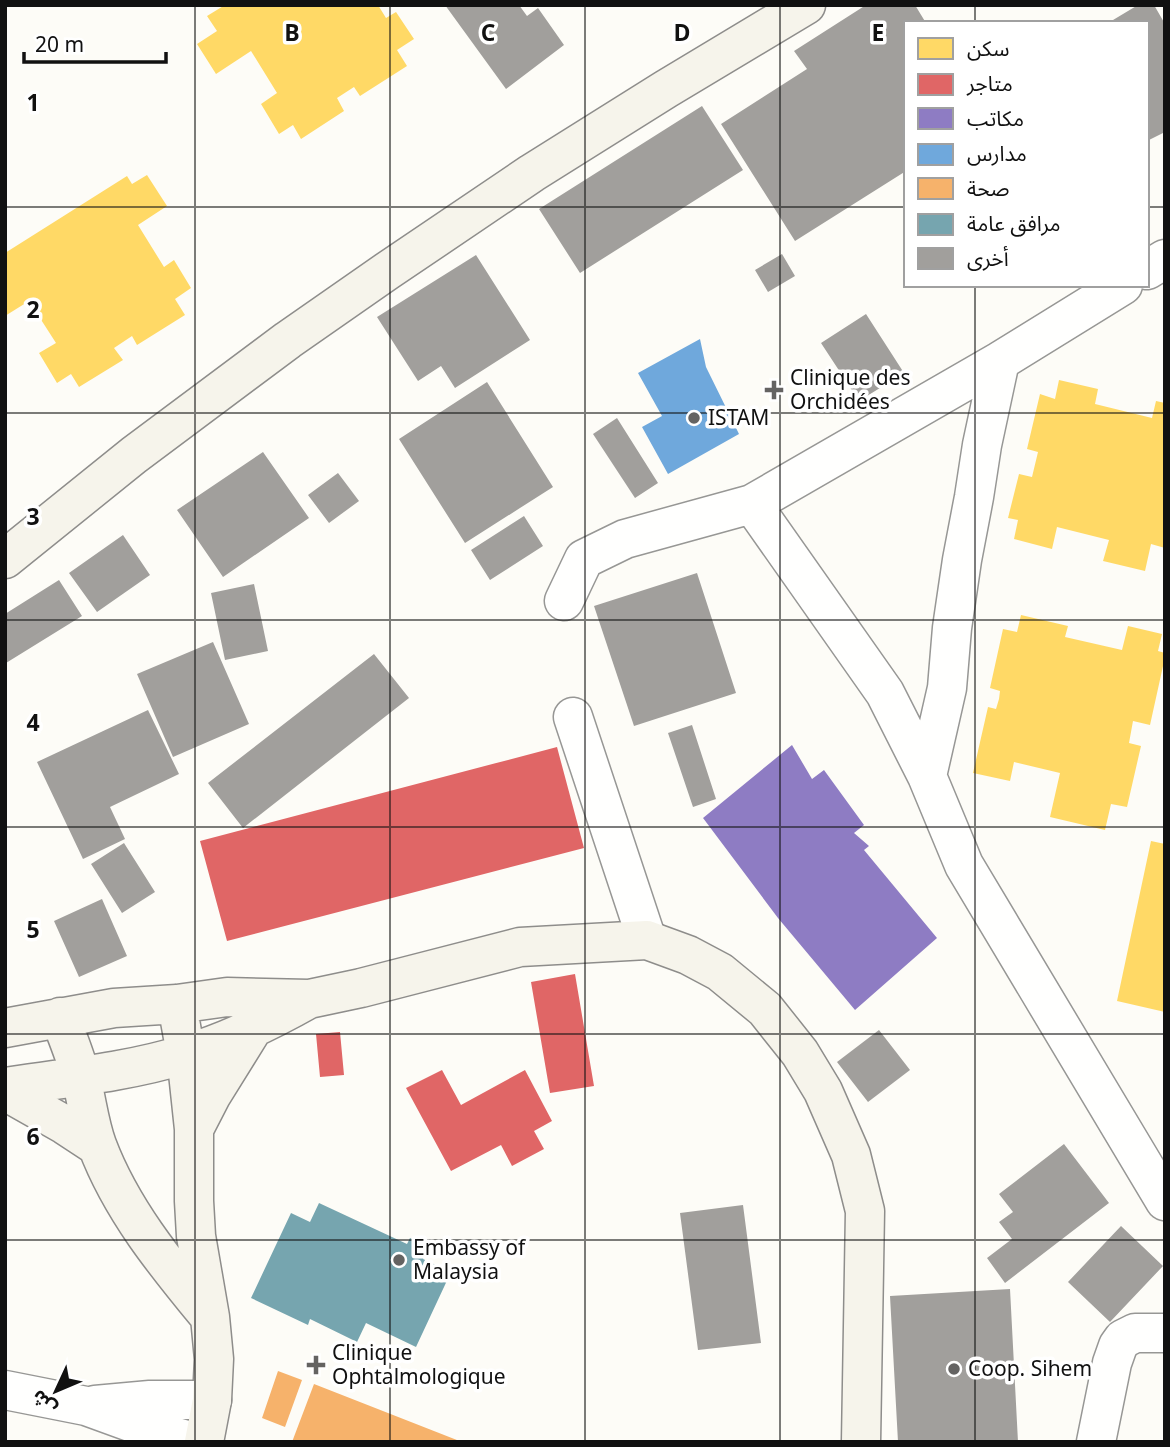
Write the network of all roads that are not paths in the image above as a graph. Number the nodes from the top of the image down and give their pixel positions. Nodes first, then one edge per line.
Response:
1 (806, 5) edge
2 (1165, 259) edge
3 (1149, 269) edge
4 (1120, 287) edge
5 (1000, 361) junction
6 (752, 504) junction
7 (5, 559) edge
8 (564, 601) dead end
9 (573, 717) dead end
10 (927, 776) junction
11 (647, 940) junction
12 (309, 999) junction
13 (177, 1004) junction
14 (60, 1017) junction
15 (5, 1028) edge
16 (251, 1030) junction
17 (186, 1054) junction
18 (80, 1076) junction
19 (5, 1089) edge
20 (194, 1129) junction
21 (97, 1146) junction
22 (1162, 1187) edge
23 (209, 1317) junction
24 (1165, 1333) edge
25 (5, 1390) edge
26 (212, 1400) junction
27 (86, 1406) junction
28 (194, 1442) edge
29 (204, 1442) edge
30 (861, 1442) edge
31 (1096, 1442) edge

1 - 7 main road
2 - 3 street
4 - 5 street
5 - 6 street
5 - 10 street
6 - 8 street
6 - 10 street
9 - 11 street
10 - 22 street
11 - 12 main road
11 - 30 main road
12 - 13 main road
12 - 16 main road
13 - 14 main road
13 - 17 main road
14 - 15 main road
14 - 18 main road
16 - 17 main road
16 - 20 main road
17 - 18 main road
17 - 20 main road
18 - 19 main road
18 - 21 main road
19 - 21 main road
20 - 23 main road
21 - 23 main road
23 - 26 main road
24 - 31 street
25 - 27 street
26 - 27 street
26 - 29 main road
27 - 28 street

